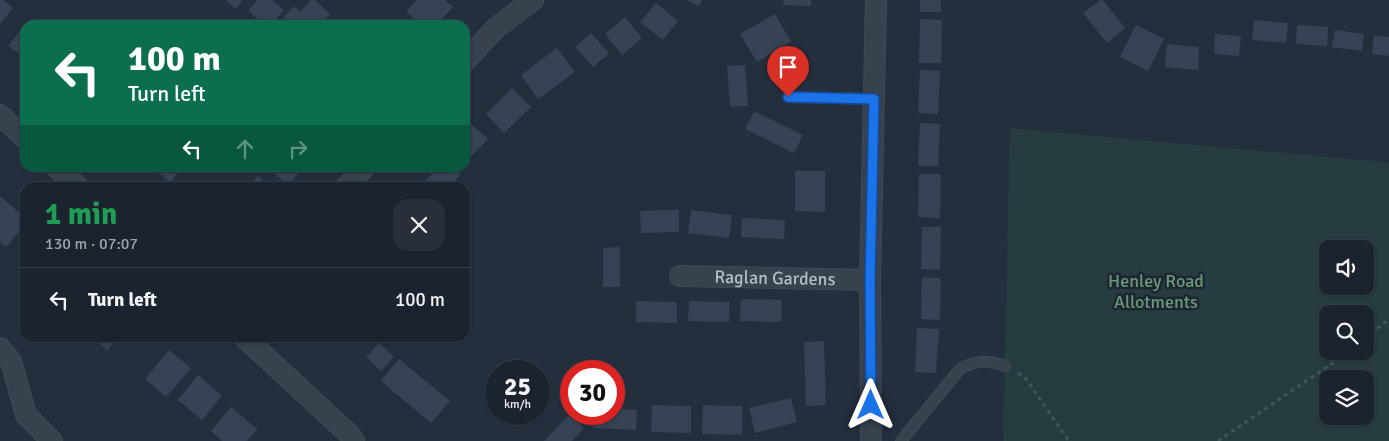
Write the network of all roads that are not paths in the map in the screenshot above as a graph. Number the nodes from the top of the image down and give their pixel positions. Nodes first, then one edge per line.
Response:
1 (533, 0) edge
2 (876, 0) edge
3 (470, 56) edge
4 (788, 97) dead end
5 (874, 99) junction
6 (0, 115) edge
7 (20, 133) edge
8 (61, 172) edge
9 (360, 172) edge
10 (72, 182) edge
11 (351, 182) edge
12 (680, 276) dead end
13 (870, 280) junction
14 (249, 342) edge
15 (0, 348) edge
16 (1004, 366) road end
17 (52, 441) edge
18 (354, 441) edge
19 (871, 441) edge
20 (901, 441) edge

1 - 3 street
2 - 5 street
4 - 5 lane
5 - 13 street
6 - 7 street
8 - 10 street
9 - 11 street
12 - 13 street, Raglan Gardens
13 - 19 street
14 - 18 street
15 - 17 street
16 - 20 lane

